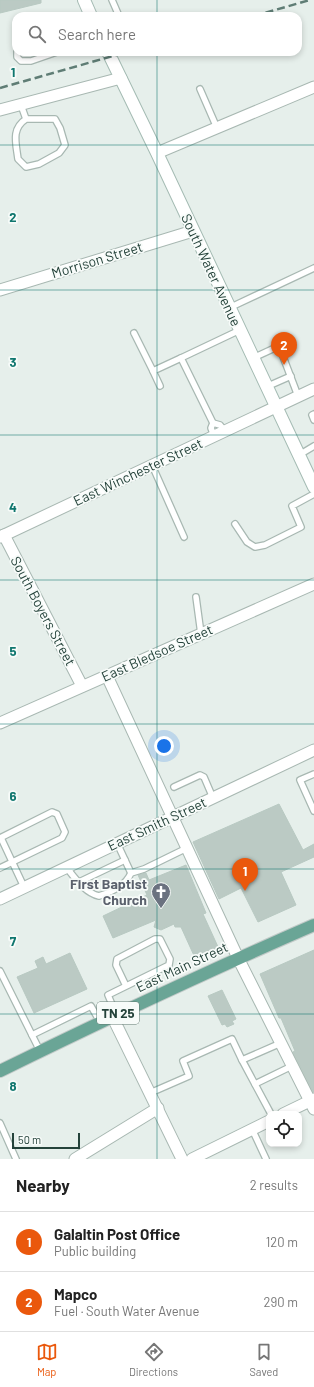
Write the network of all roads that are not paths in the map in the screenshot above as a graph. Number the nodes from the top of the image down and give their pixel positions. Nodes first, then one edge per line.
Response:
1 (84, 0) edge
2 (112, 0) edge
3 (89, 12) edge
4 (117, 12) edge
5 (17, 56) edge
6 (45, 56) edge
7 (110, 56) edge
8 (120, 78) junction
9 (314, 87) edge
10 (200, 89) dead end
11 (21, 105) junction
12 (0, 110) edge
13 (26, 119) junction
14 (217, 128) junction
15 (157, 153) junction
16 (193, 231) junction
17 (314, 268) edge
18 (0, 290) edge
19 (229, 308) junction
20 (240, 330) junction
21 (134, 334) dead end
22 (181, 358) junction
23 (253, 358) junction
24 (153, 371) junction
25 (291, 376) junction
26 (160, 386) dead end
27 (266, 387) junction
28 (314, 389) edge
29 (298, 396) junction
30 (275, 407) junction
31 (314, 414) edge
32 (314, 420) edge
33 (213, 423) junction
34 (225, 431) junction
35 (214, 436) junction
36 (314, 446) edge
37 (298, 455) junction
38 (152, 465) junction
39 (314, 487) edge
40 (314, 494) edge
41 (235, 524) dead end
42 (2, 536) edge
43 (184, 537) dead end
44 (314, 584) edge
45 (196, 597) dead end
46 (201, 634) junction
47 (106, 676) junction
48 (82, 686) junction
49 (0, 723) edge
50 (314, 750) edge
51 (314, 774) edge
52 (174, 786) dead end
53 (213, 798) junction
54 (314, 811) edge
55 (172, 817) junction
56 (0, 838) edge
57 (117, 843) junction
58 (187, 848) junction
59 (125, 860) junction
60 (12, 862) junction
61 (66, 867) junction
62 (0, 868) edge
63 (131, 873) junction
64 (79, 882) junction
65 (24, 887) junction
66 (0, 899) edge
67 (314, 925) edge
68 (238, 958) junction
69 (0, 971) edge
70 (126, 986) junction
71 (114, 1015) junction
72 (100, 1022) junction
73 (32, 1035) junction
74 (281, 1043) junction
75 (40, 1051) junction
76 (242, 1060) junction
77 (292, 1066) junction
78 (0, 1071) edge
79 (255, 1084) junction
80 (150, 1093) junction
81 (313, 1103) edge
82 (158, 1108) junction
83 (269, 1111) edge
84 (291, 1111) edge
85 (266, 1122) edge
86 (0, 1123) edge
87 (252, 1129) junction
88 (16, 1159) edge
89 (75, 1159) edge
90 (182, 1159) edge
91 (192, 1159) edge
92 (266, 1159) edge

1 - 3 main road
2 - 4 lane
5 - 6 lane
7 - 8 main road, South Water Avenue
8 - 11 street
8 - 15 main road, South Water Avenue
9 - 14 street
10 - 14 lane
11 - 12 street
11 - 13 lane
13 - 13 lane
14 - 15 street
15 - 16 main road, South Water Avenue
16 - 18 street, Morrison Street
16 - 19 main road, South Water Avenue
17 - 19 lane
19 - 20 main road, South Water Avenue
20 - 22 lane
20 - 23 main road, South Water Avenue
21 - 24 lane
22 - 24 lane
22 - 33 lane
23 - 25 lane
23 - 27 main road, South Water Avenue
24 - 26 lane
25 - 27 lane
25 - 29 lane
27 - 30 main road, South Water Avenue
28 - 29 street, East Winchester Street
29 - 30 street, East Winchester Street
30 - 34 street, East Winchester Street
30 - 37 main road, South Water Avenue
31 - 32 lane
33 - 34 lane
33 - 35 lane
34 - 35 street, East Winchester Street
35 - 38 street, East Winchester Street
36 - 37 lane
37 - 39 main road, South Water Avenue
38 - 42 street, East Winchester Street
38 - 43 lane
40 - 41 lane
42 - 48 street, South Boyers Street
44 - 46 street, East Bledsoe Street
45 - 46 lane
46 - 47 street, East Bledsoe Street
47 - 48 street, East Bledsoe Street
47 - 55 street
48 - 49 street, East Bledsoe Street
50 - 53 street, East Smith Street
51 - 54 lane
52 - 53 lane
53 - 55 street, East Smith Street
55 - 57 street, East Smith Street
55 - 58 street
56 - 60 lane
56 - 60 lane
57 - 59 lane
57 - 61 street, East Smith Street
58 - 63 lane
58 - 68 street
59 - 63 lane
59 - 64 lane
60 - 62 lane
60 - 65 lane
61 - 64 lane
61 - 65 street, East Smith Street
63 - 64 lane
65 - 66 street, East Smith Street
67 - 68 main road, East Main Street / TN 25
68 - 71 main road, East Main Street / TN 25
68 - 74 street
69 - 73 lane
70 - 70 lane
70 - 71 lane
71 - 72 main road, East Main Street / TN 25
71 - 80 street
72 - 73 lane
72 - 75 main road, East Main Street / TN 25
73 - 75 lane
74 - 76 lane
74 - 77 street
75 - 78 main road, East Main Street / TN 25
76 - 79 lane
76 - 80 lane
77 - 79 lane
77 - 81 street
79 - 83 lane
80 - 82 street
81 - 84 street
82 - 89 street
82 - 90 street
85 - 87 street
86 - 88 lane
87 - 91 street
87 - 92 lane

